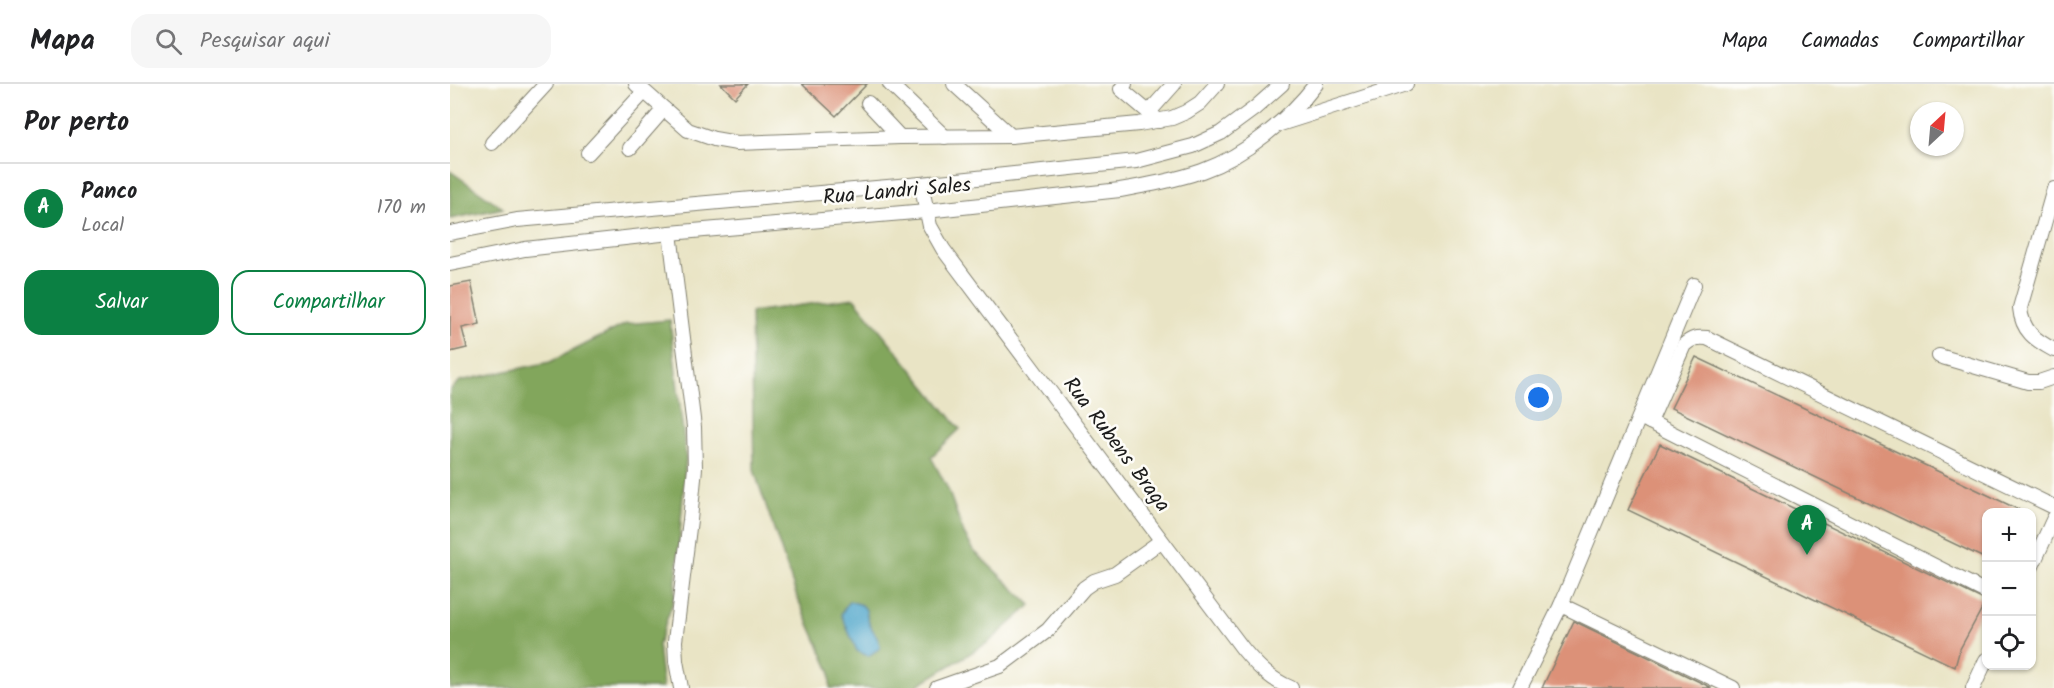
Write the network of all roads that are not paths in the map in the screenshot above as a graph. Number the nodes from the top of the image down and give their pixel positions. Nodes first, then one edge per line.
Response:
1 (546, 84) edge
2 (890, 84) edge
3 (954, 84) edge
4 (1174, 84) edge
5 (1217, 84) edge
6 (1282, 84) edge
7 (1316, 84) edge
8 (1406, 84) edge
9 (1120, 86) edge
10 (640, 88) edge
11 (868, 103) dead end
12 (664, 110) junction
13 (1154, 116) junction
14 (1275, 126) junction
15 (1011, 136) junction
16 (900, 137) junction
17 (945, 137) junction
18 (492, 143) dead end
19 (630, 148) dead end
20 (588, 153) dead end
21 (921, 184) junction
22 (2054, 189) edge
23 (926, 211) junction
24 (450, 233) edge
25 (670, 233) junction
26 (450, 264) edge
27 (1694, 285) dead end
28 (2054, 350) edge
29 (1939, 356) dead end
30 (2054, 377) edge
31 (1645, 420) junction
32 (2054, 507) edge
33 (2054, 518) edge
34 (1161, 541) junction
35 (2033, 562) edge
36 (1982, 590) edge
37 (1561, 605) junction
38 (1982, 669) edge
39 (681, 688) edge
40 (937, 688) edge
41 (1291, 688) edge
42 (1520, 688) edge
43 (1733, 688) edge
44 (1973, 688) edge

1 - 18 street
2 - 17 street
3 - 15 street
4 - 13 street
5 - 13 street
6 - 21 street, Rua Landri Sales
7 - 14 street, Rua Landri Sales
8 - 14 street
9 - 13 street
10 - 12 street
10 - 20 street
11 - 16 street
12 - 16 street
12 - 19 street
13 - 15 street
14 - 23 street, Rua Landri Sales
15 - 17 street
16 - 17 street
21 - 23 street, Rua Rubens Braga
21 - 24 street, Rua Landri Sales
22 - 28 street
23 - 25 street, Rua Landri Sales
23 - 34 street, Rua Rubens Braga
25 - 26 street, Rua Landri Sales
25 - 39 street
27 - 31 street
29 - 30 street
31 - 32 street
31 - 36 street
31 - 37 street
33 - 35 street
34 - 40 street
34 - 41 street, Rua Rubens Braga
37 - 42 street
37 - 43 street
38 - 44 street

